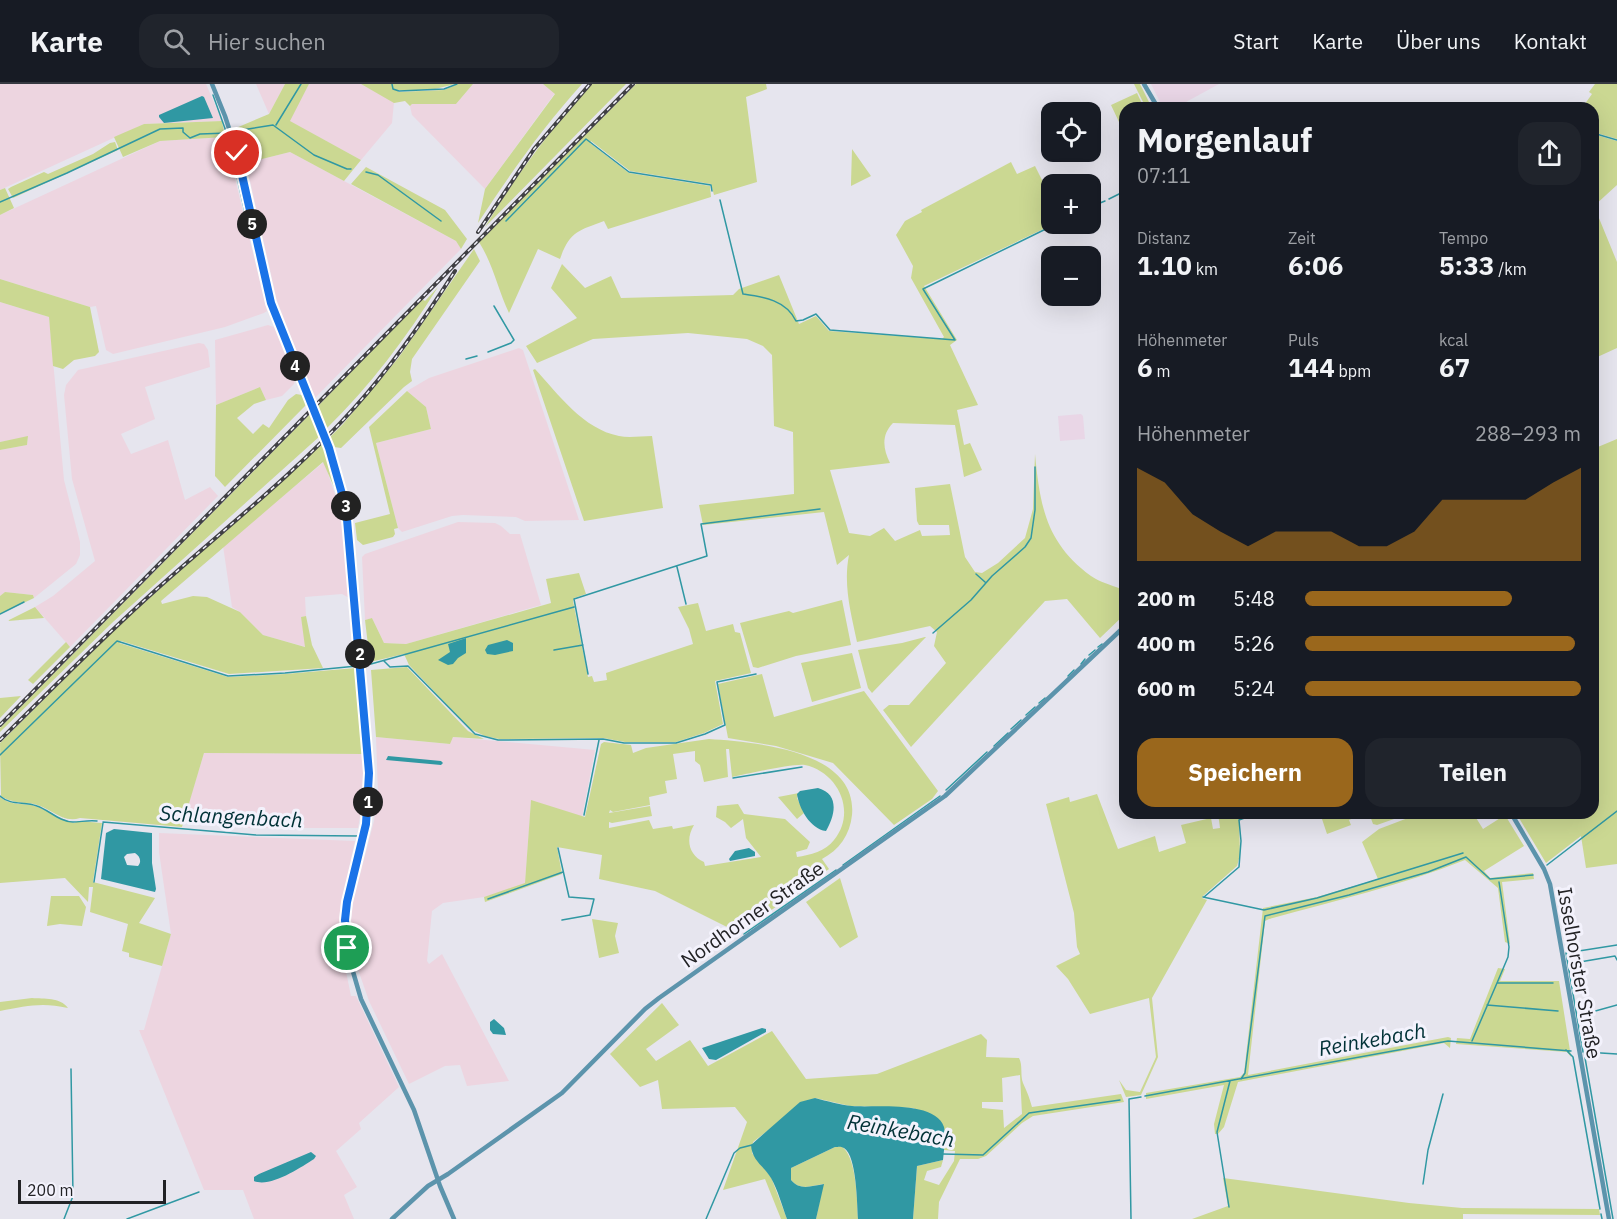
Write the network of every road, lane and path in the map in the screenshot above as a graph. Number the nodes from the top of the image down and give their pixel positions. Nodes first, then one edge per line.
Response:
1 (212, 84) edge
2 (1146, 84) edge
3 (1155, 102) edge
4 (1119, 632) edge
5 (1515, 819) edge
6 (438, 1180) junction
7 (392, 1219) edge
8 (454, 1219) edge
9 (1609, 1219) edge

1 - 6 street
2 - 3 street
4 - 6 street, Nordhorner Straße
5 - 9 street, Isselhorster Straße
6 - 7 street, Nordhorner Straße
6 - 8 street

